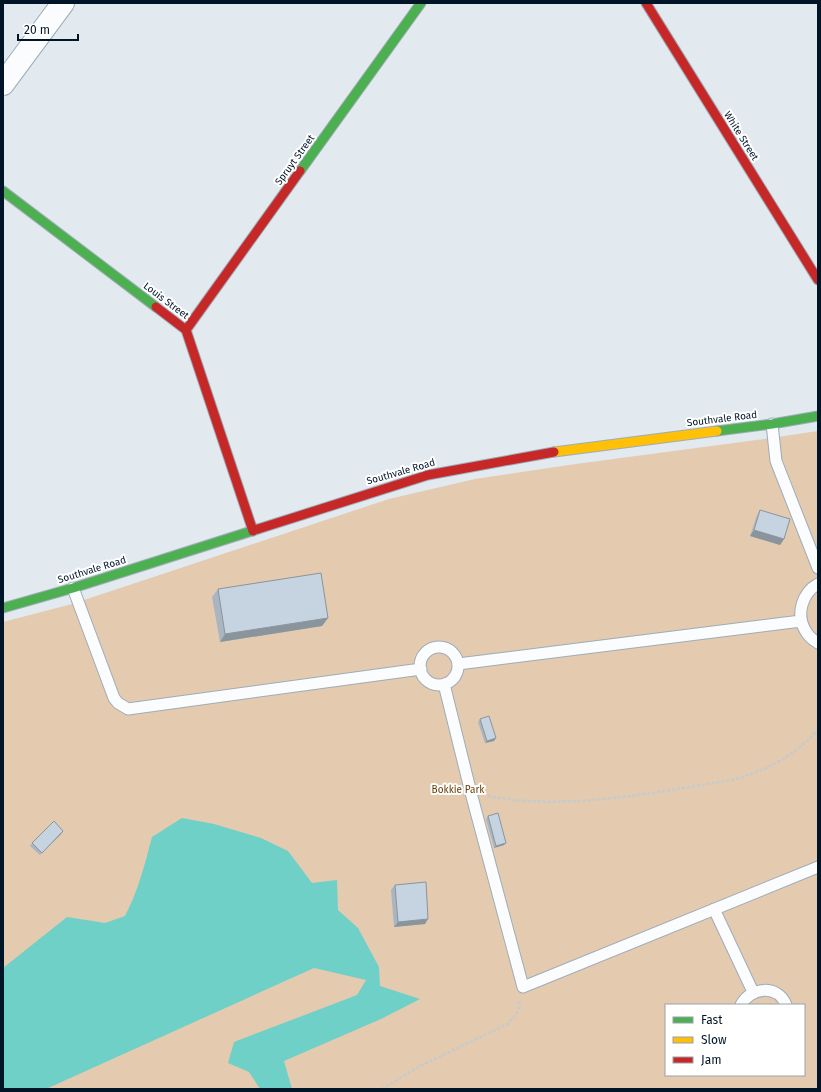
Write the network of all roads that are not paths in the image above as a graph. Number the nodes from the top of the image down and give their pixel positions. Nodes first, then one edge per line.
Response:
1 (63, 3) edge
2 (421, 3) edge
3 (646, 3) edge
4 (3, 84) edge
5 (3, 191) edge
6 (818, 280) edge
7 (186, 330) junction
8 (818, 416) edge
9 (772, 424) junction
10 (253, 531) junction
11 (818, 568) edge
12 (818, 584) edge
13 (73, 588) junction
14 (3, 608) edge
15 (801, 620) junction
16 (818, 643) edge
17 (458, 664) junction
18 (421, 669) junction
19 (444, 684) junction
20 (818, 866) edge
21 (714, 909) junction
22 (753, 992) junction
23 (742, 1004) edge
24 (786, 1004) edge

1 - 4 street
2 - 7 street, Spruyt Street
3 - 6 street, White Street
5 - 7 street, Louis Street
7 - 10 street, Louis Street
8 - 9 street, Southvale Road
9 - 10 street, Southvale Road
9 - 11 lane
10 - 13 street, Southvale Road
12 - 15 lane
13 - 14 street, Southvale Road
13 - 18 lane
15 - 16 lane
15 - 17 lane
17 - 18 lane
17 - 19 lane
18 - 19 lane
19 - 21 lane
20 - 21 lane
21 - 22 lane
22 - 23 lane
22 - 24 lane

